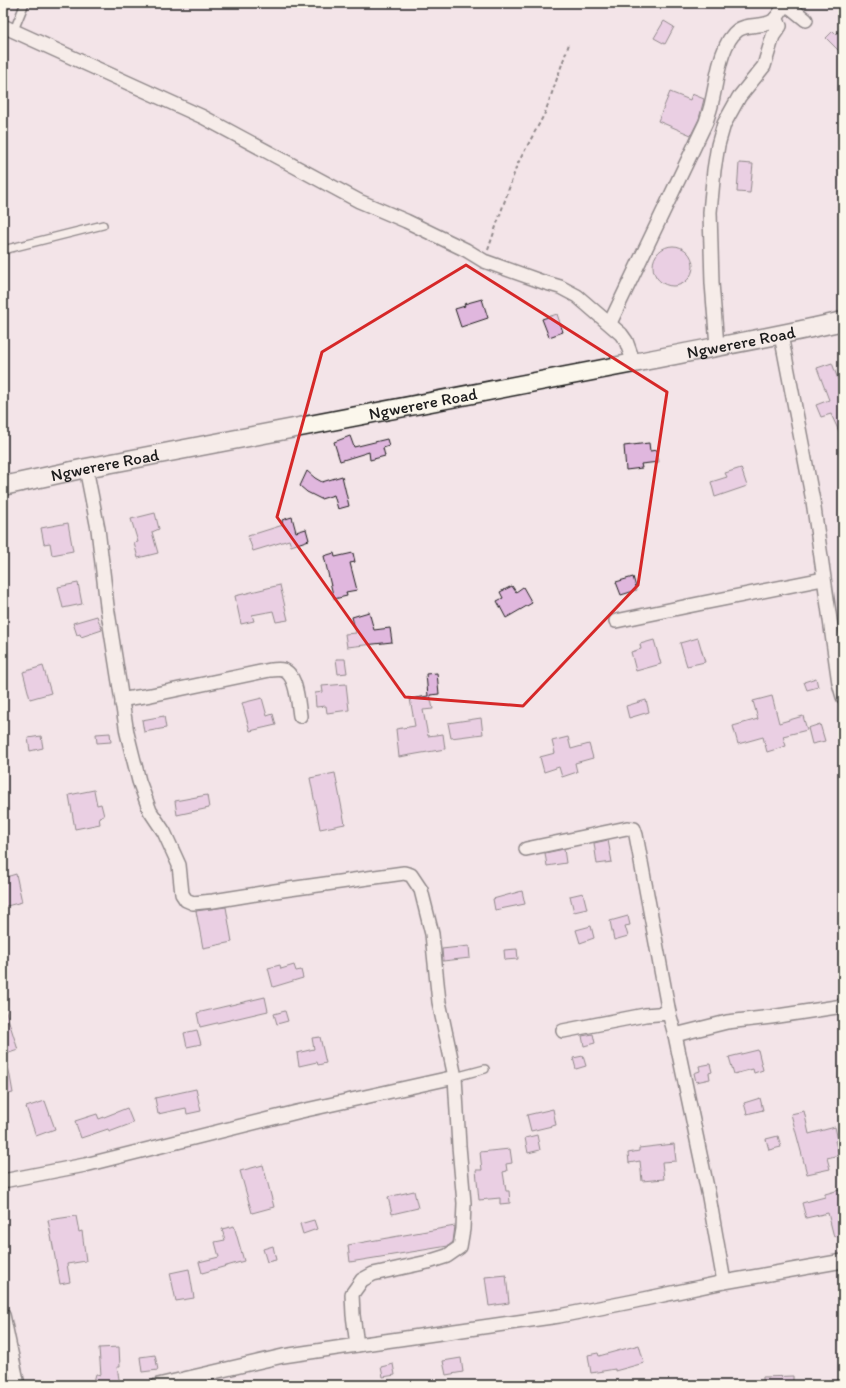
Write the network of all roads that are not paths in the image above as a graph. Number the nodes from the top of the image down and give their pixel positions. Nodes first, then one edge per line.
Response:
1 (25, 3) edge
2 (785, 3) edge
3 (776, 18) junction
4 (806, 20) dead end
5 (8, 28) edge
6 (103, 225) dead end
7 (3, 250) edge
8 (843, 321) edge
9 (610, 323) junction
10 (781, 335) junction
11 (716, 346) junction
12 (634, 363) junction
13 (86, 468) junction
14 (3, 486) edge
15 (823, 579) junction
16 (616, 621) dead end
17 (843, 697) edge
18 (122, 704) junction
19 (300, 716) dead end
20 (526, 849) dead end
21 (843, 1006) edge
22 (669, 1013) junction
23 (563, 1030) dead end
24 (675, 1035) junction
25 (485, 1069) dead end
26 (455, 1077) junction
27 (3, 1181) edge
28 (843, 1262) edge
29 (724, 1282) junction
30 (3, 1315) edge
31 (357, 1345) junction
32 (18, 1385) edge
33 (158, 1385) edge

1 - 5 lane
2 - 3 street
2 - 4 street
3 - 9 street
3 - 11 street
5 - 9 street
6 - 7 lane
8 - 10 main road, Ngwerere Road
9 - 12 street
10 - 11 main road, Ngwerere Road
10 - 15 street
11 - 12 main road, Ngwerere Road
12 - 13 main road, Ngwerere Road
13 - 14 main road, Ngwerere Road
13 - 18 street
15 - 16 street
15 - 17 street
18 - 19 street
18 - 26 street
20 - 22 street
21 - 24 street
22 - 23 street
22 - 24 street
24 - 29 street
25 - 26 lane
26 - 27 street
26 - 31 street
28 - 29 street
29 - 31 street
30 - 32 street
31 - 33 street

